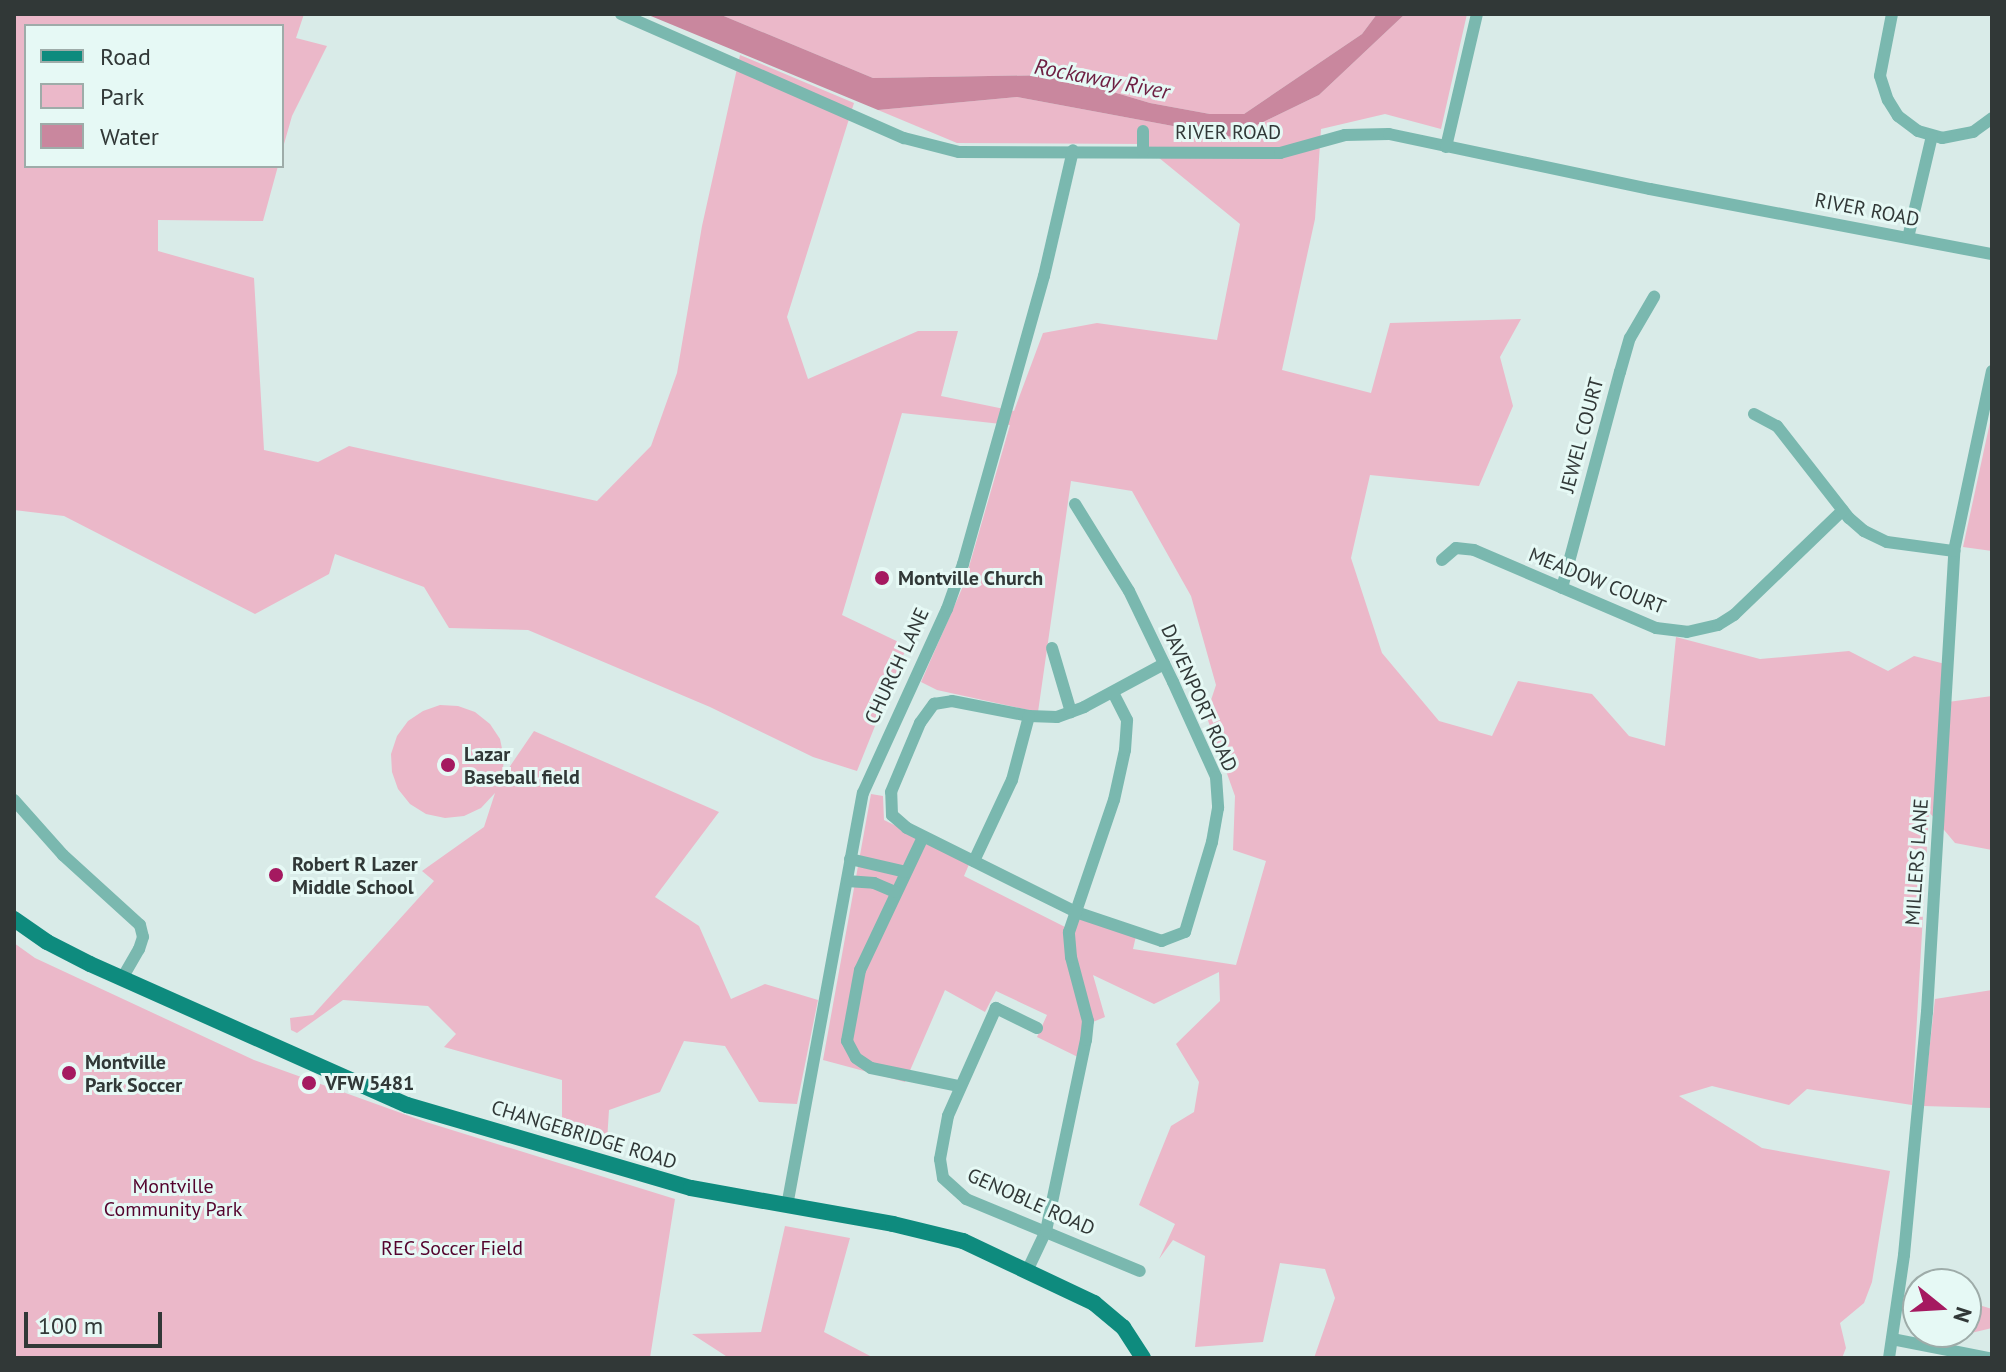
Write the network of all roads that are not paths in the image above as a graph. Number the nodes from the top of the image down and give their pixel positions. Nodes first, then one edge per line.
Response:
1 (621, 14) edge
2 (1477, 14) edge
3 (1892, 14) edge
4 (1992, 118) edge
5 (1143, 131) dead end
6 (1932, 136) junction
7 (1446, 147) junction
8 (1073, 150) junction
9 (1143, 151) junction
10 (1908, 238) junction
11 (1992, 254) edge
12 (1654, 297) dead end
13 (1992, 371) edge
14 (1754, 414) dead end
15 (1075, 504) dead end
16 (1843, 510) junction
17 (1954, 551) junction
18 (1442, 560) dead end
19 (1562, 588) junction
20 (1052, 648) dead end
21 (1164, 664) junction
22 (1113, 692) junction
23 (1071, 712) junction
24 (1029, 716) junction
25 (14, 800) edge
26 (923, 837) junction
27 (850, 859) junction
28 (974, 861) junction
29 (906, 872) junction
30 (847, 881) junction
31 (895, 892) junction
32 (1076, 912) junction
33 (14, 919) edge
34 (122, 978) junction
35 (1037, 1028) dead end
36 (959, 1086) junction
37 (787, 1206) junction
38 (1046, 1231) junction
39 (1028, 1269) junction
40 (1140, 1271) dead end
41 (1892, 1339) junction
42 (1143, 1358) edge
43 (1889, 1358) edge
44 (1989, 1358) edge

1 - 8 street, RIVER ROAD
2 - 7 street
3 - 6 street
4 - 6 street
5 - 9 street
6 - 10 street
7 - 9 street, RIVER ROAD
7 - 10 street, RIVER ROAD
8 - 9 street, RIVER ROAD
8 - 27 street, CHURCH LANE
10 - 11 street, RIVER ROAD
12 - 19 street, JEWEL COURT
13 - 17 street, MILLERS LANE
14 - 16 street
15 - 21 street, DAVENPORT ROAD
16 - 17 street
16 - 19 street, MEADOW COURT
17 - 41 street, MILLERS LANE
18 - 19 street, MEADOW COURT
20 - 23 street
21 - 22 street
21 - 32 street, DAVENPORT ROAD
22 - 23 street
22 - 32 street
23 - 24 street
24 - 26 street, DAVENPORT ROAD
24 - 28 street
25 - 34 street
26 - 28 street, DAVENPORT ROAD
26 - 29 street
27 - 29 street
27 - 30 street, CHURCH LANE
28 - 32 street, DAVENPORT ROAD
29 - 31 street
30 - 31 street
30 - 37 street, CHURCH LANE
31 - 36 street
32 - 38 street
33 - 34 main road, CHANGEBRIDGE ROAD
34 - 37 main road, CHANGEBRIDGE ROAD
35 - 36 street, GENOBLE ROAD
36 - 38 street, GENOBLE ROAD
37 - 39 main road, CHANGEBRIDGE ROAD
38 - 39 street
38 - 40 street, GENOBLE ROAD
39 - 42 main road, CHANGEBRIDGE ROAD
41 - 43 street, MILLERS LANE
41 - 44 street

